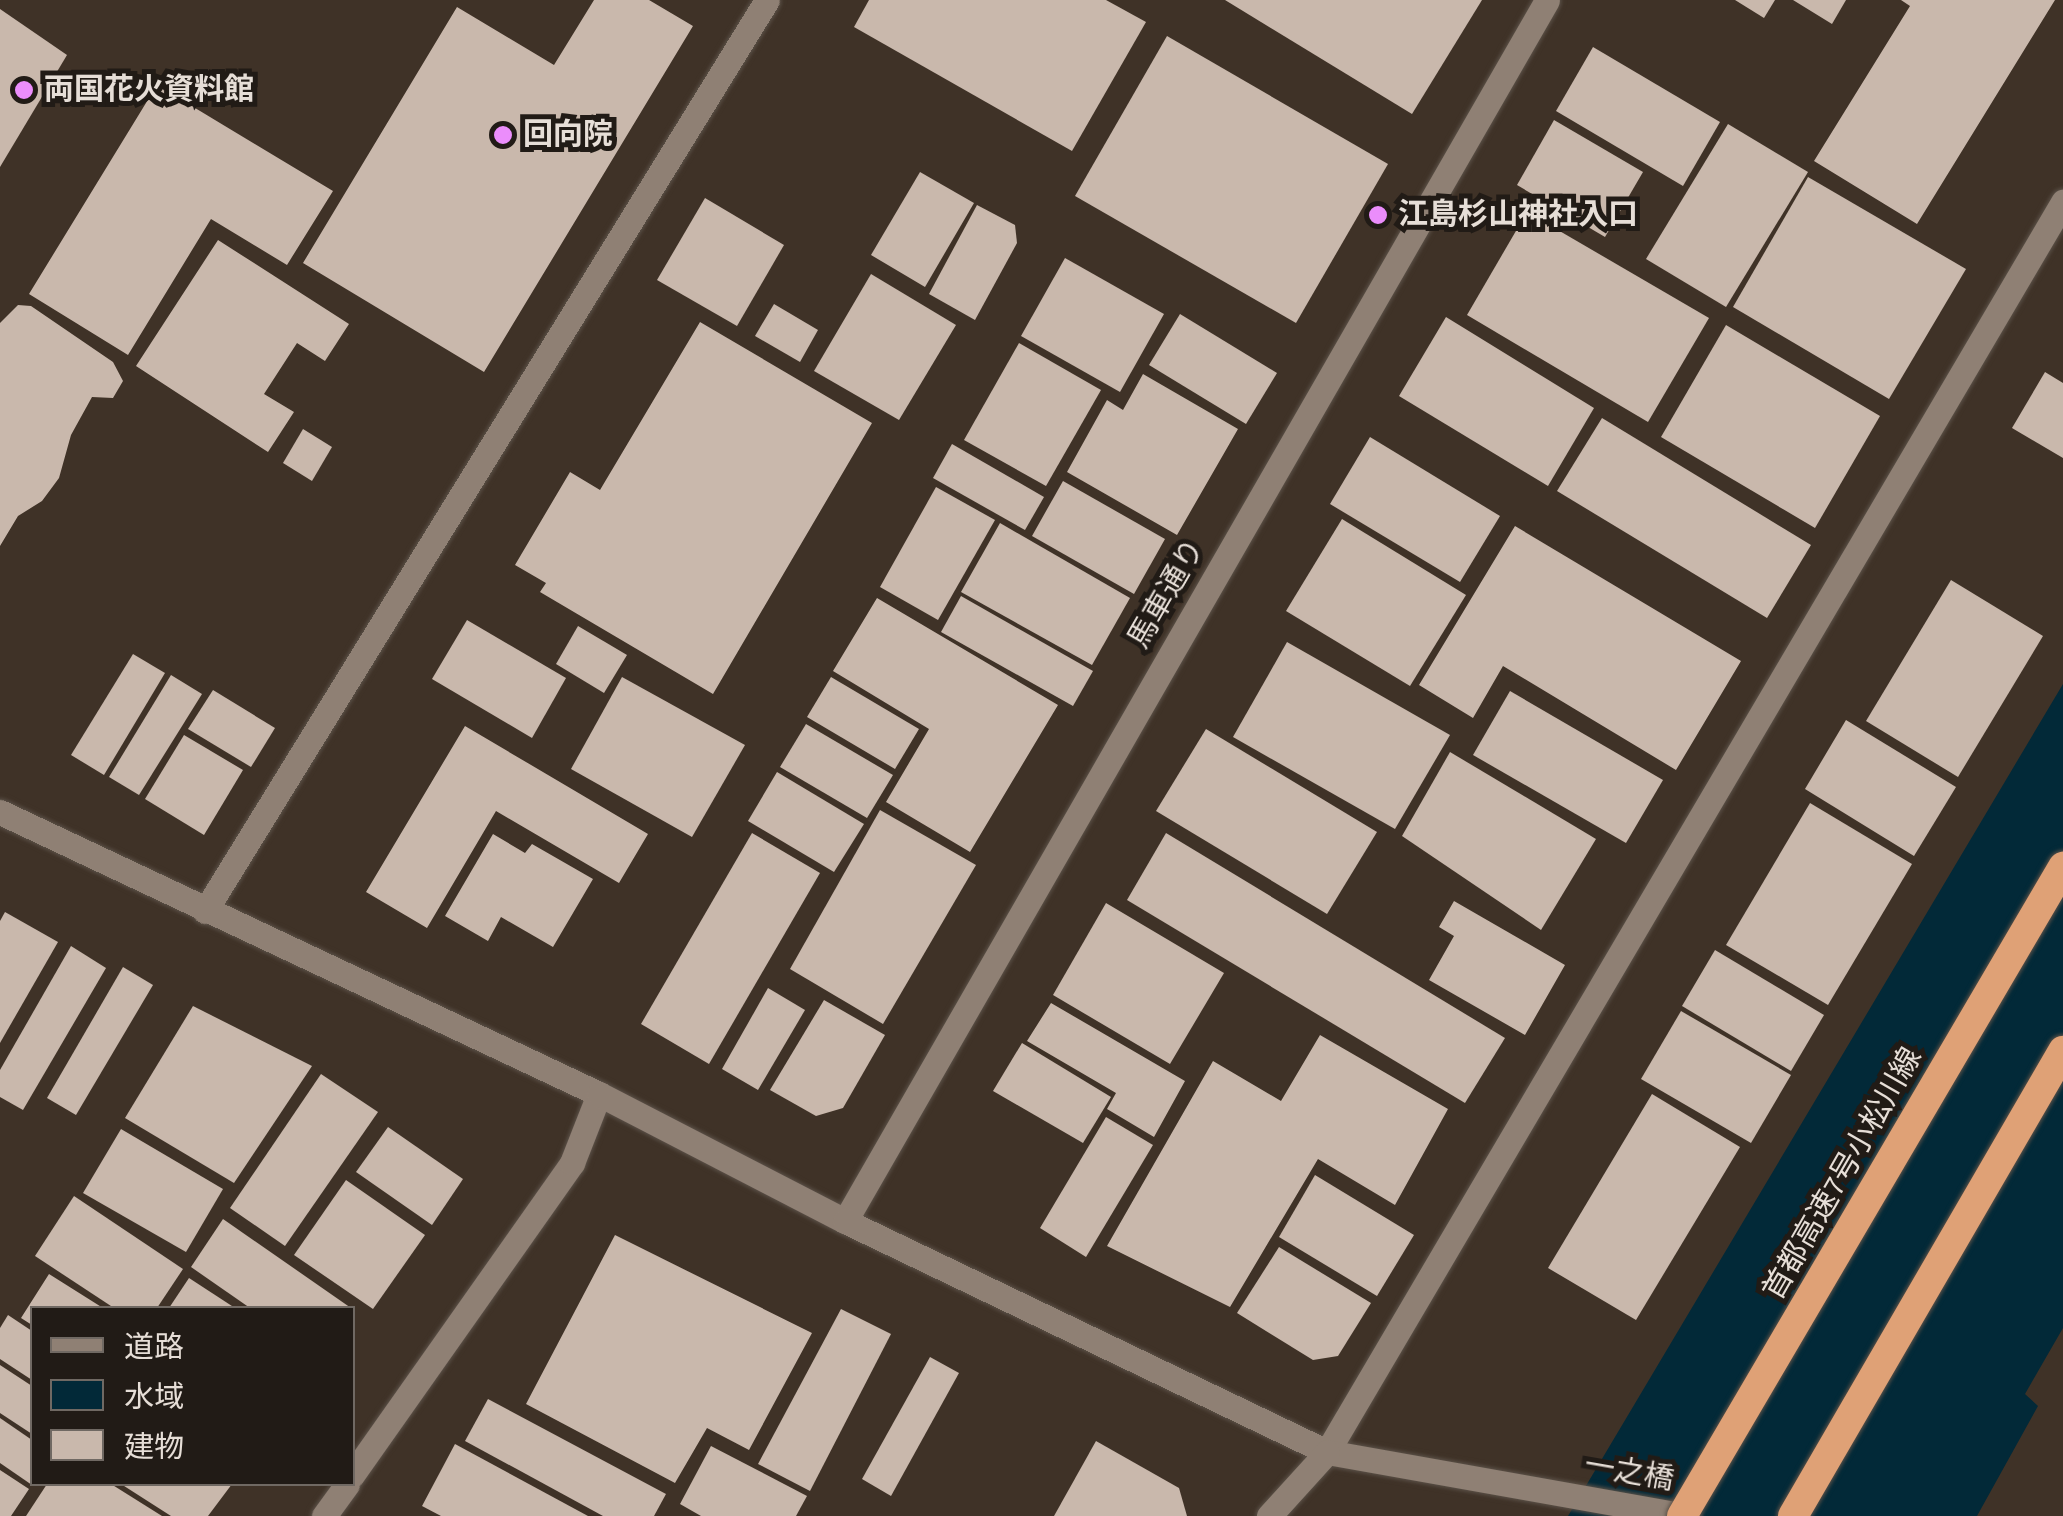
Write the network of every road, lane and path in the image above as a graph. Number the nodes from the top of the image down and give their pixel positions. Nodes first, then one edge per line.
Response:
1 (767, 0) edge
2 (1546, 0) edge
3 (2063, 202) edge
4 (0, 812) edge
5 (2063, 867) edge
6 (205, 911) junction
7 (2063, 1051) edge
8 (599, 1094) junction
9 (845, 1221) junction
10 (1328, 1452) junction
11 (355, 1471) edge
12 (345, 1486) edge
13 (324, 1516) edge
14 (1269, 1516) edge
15 (1684, 1516) edge
16 (1792, 1516) edge

1 - 6 street
2 - 9 street, 馬車通り
3 - 10 street
4 - 6 street, 一之橋
5 - 15 highway, 首都高速7号小松川線, bridge
6 - 8 street, 一之橋
7 - 16 highway
8 - 9 street, 一之橋
8 - 11 street
9 - 10 street, 一之橋
10 - 14 street
10 - 15 street, 一之橋
12 - 13 street

